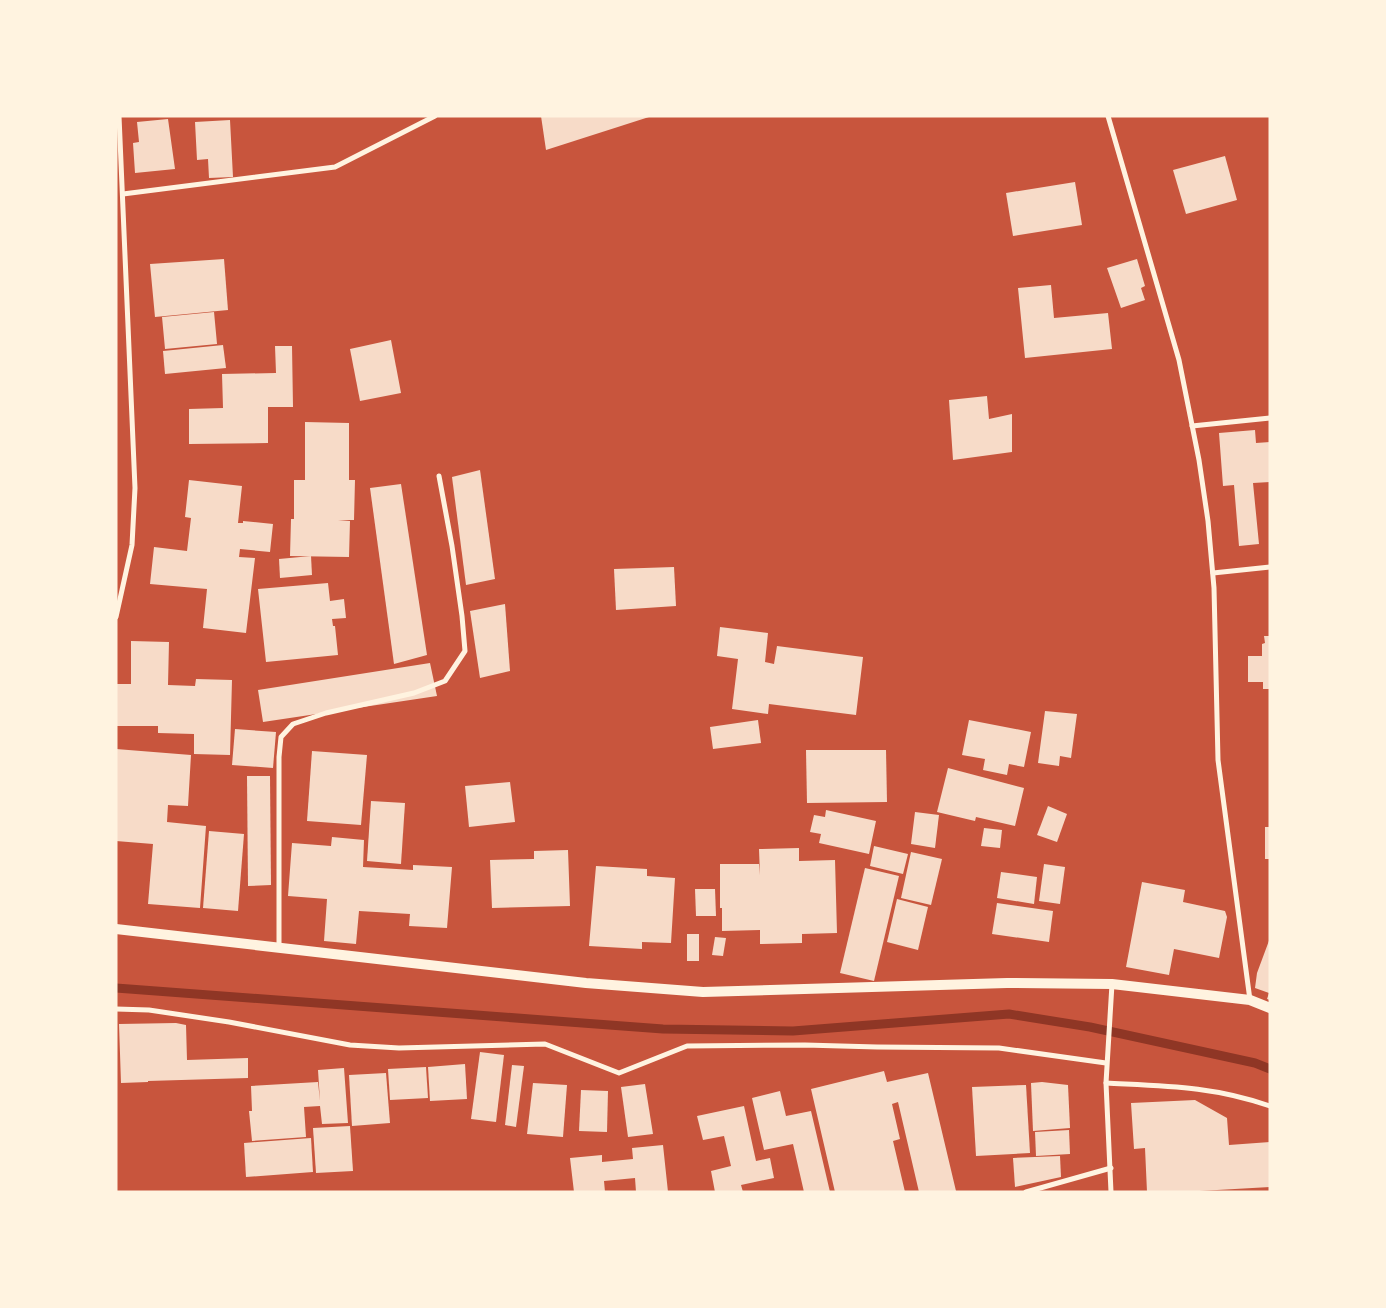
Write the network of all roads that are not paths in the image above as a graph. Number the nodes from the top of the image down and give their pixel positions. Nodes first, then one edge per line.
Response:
1 (119, 116) edge
2 (436, 116) edge
3 (1108, 116) edge
4 (123, 194) junction
5 (1270, 418) edge
6 (1192, 426) junction
7 (439, 476) dead end
8 (1270, 566) edge
9 (1213, 573) junction
10 (116, 617) edge
11 (116, 929) edge
12 (279, 948) junction
13 (1112, 984) junction
14 (1250, 1000) junction
15 (1270, 1008) edge
16 (116, 1009) edge
17 (1106, 1062) junction
18 (1106, 1083) junction
19 (1270, 1106) edge
20 (1111, 1168) junction
21 (1026, 1192) edge
22 (1111, 1192) edge

1 - 4 street
2 - 4 street
3 - 6 street
4 - 10 street
5 - 6 street
6 - 9 street
7 - 12 street
8 - 9 street
9 - 14 street
11 - 12 main road
12 - 13 main road
13 - 14 main road
13 - 17 street
14 - 15 main road
16 - 17 street
17 - 18 street
18 - 19 street
18 - 20 street
20 - 21 street
20 - 22 street

